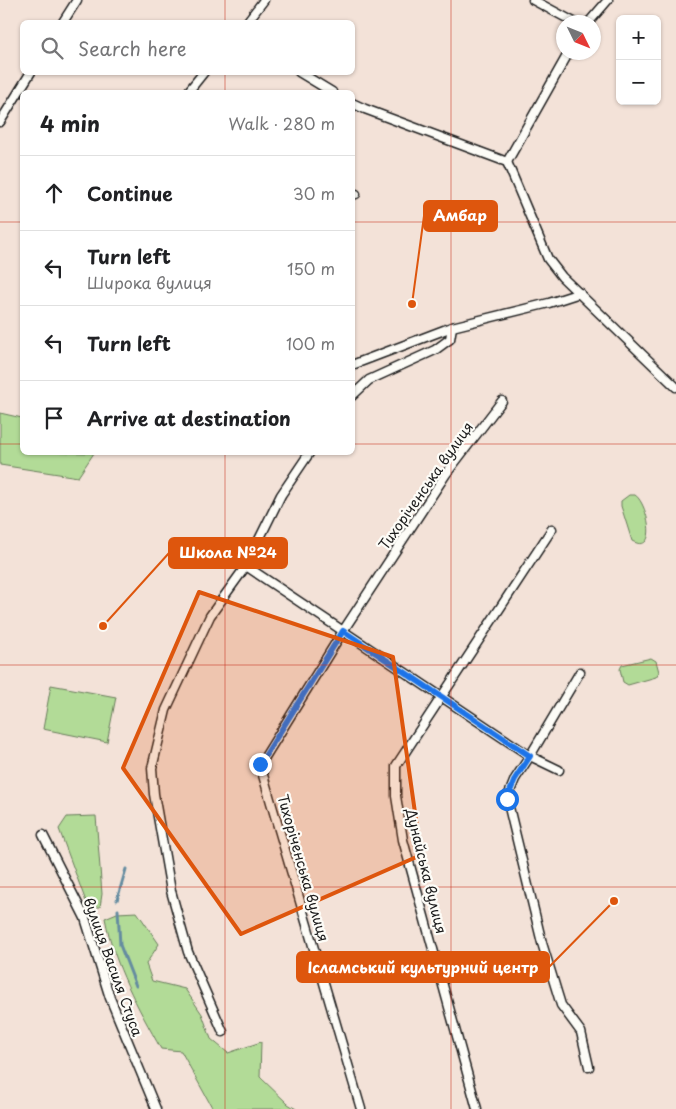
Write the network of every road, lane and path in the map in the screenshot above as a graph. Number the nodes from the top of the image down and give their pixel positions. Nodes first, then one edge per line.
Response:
1 (77, 0) edge
2 (264, 0) edge
3 (533, 0) edge
4 (608, 0) edge
5 (561, 15) edge
6 (595, 15) edge
7 (64, 20) edge
8 (249, 20) edge
9 (565, 60) edge
10 (29, 75) edge
11 (202, 75) edge
12 (304, 75) edge
13 (190, 90) edge
14 (329, 90) edge
15 (355, 104) edge
16 (0, 122) edge
17 (506, 162) junction
18 (580, 293) junction
19 (452, 327) junction
20 (355, 364) edge
21 (676, 387) edge
22 (355, 393) edge
23 (502, 401) dead end
24 (308, 455) edge
25 (552, 529) dead end
26 (246, 566) junction
27 (343, 631) junction
28 (580, 672) dead end
29 (441, 697) junction
30 (530, 756) junction
31 (559, 770) dead end
32 (43, 835) dead end
33 (223, 1032) dead end
34 (589, 1067) dead end
35 (156, 1109) edge
36 (361, 1109) edge
37 (477, 1109) edge

1 - 7 street
2 - 8 street
3 - 5 street
4 - 6 street
9 - 17 street
10 - 16 street
11 - 13 street
12 - 14 street
15 - 17 street
17 - 18 street
18 - 19 street
18 - 21 street
19 - 20 street
19 - 22 street
23 - 27 street, Тихоріченська вулиця
24 - 26 street
25 - 29 street, Дунайська вулиця
26 - 27 street
26 - 33 street
27 - 29 street
27 - 36 street, Тихоріченська вулиця
28 - 30 street
29 - 30 street
29 - 37 street, Дунайська вулиця
30 - 31 street
30 - 34 street
32 - 35 street, вулиця Василя Стуса

